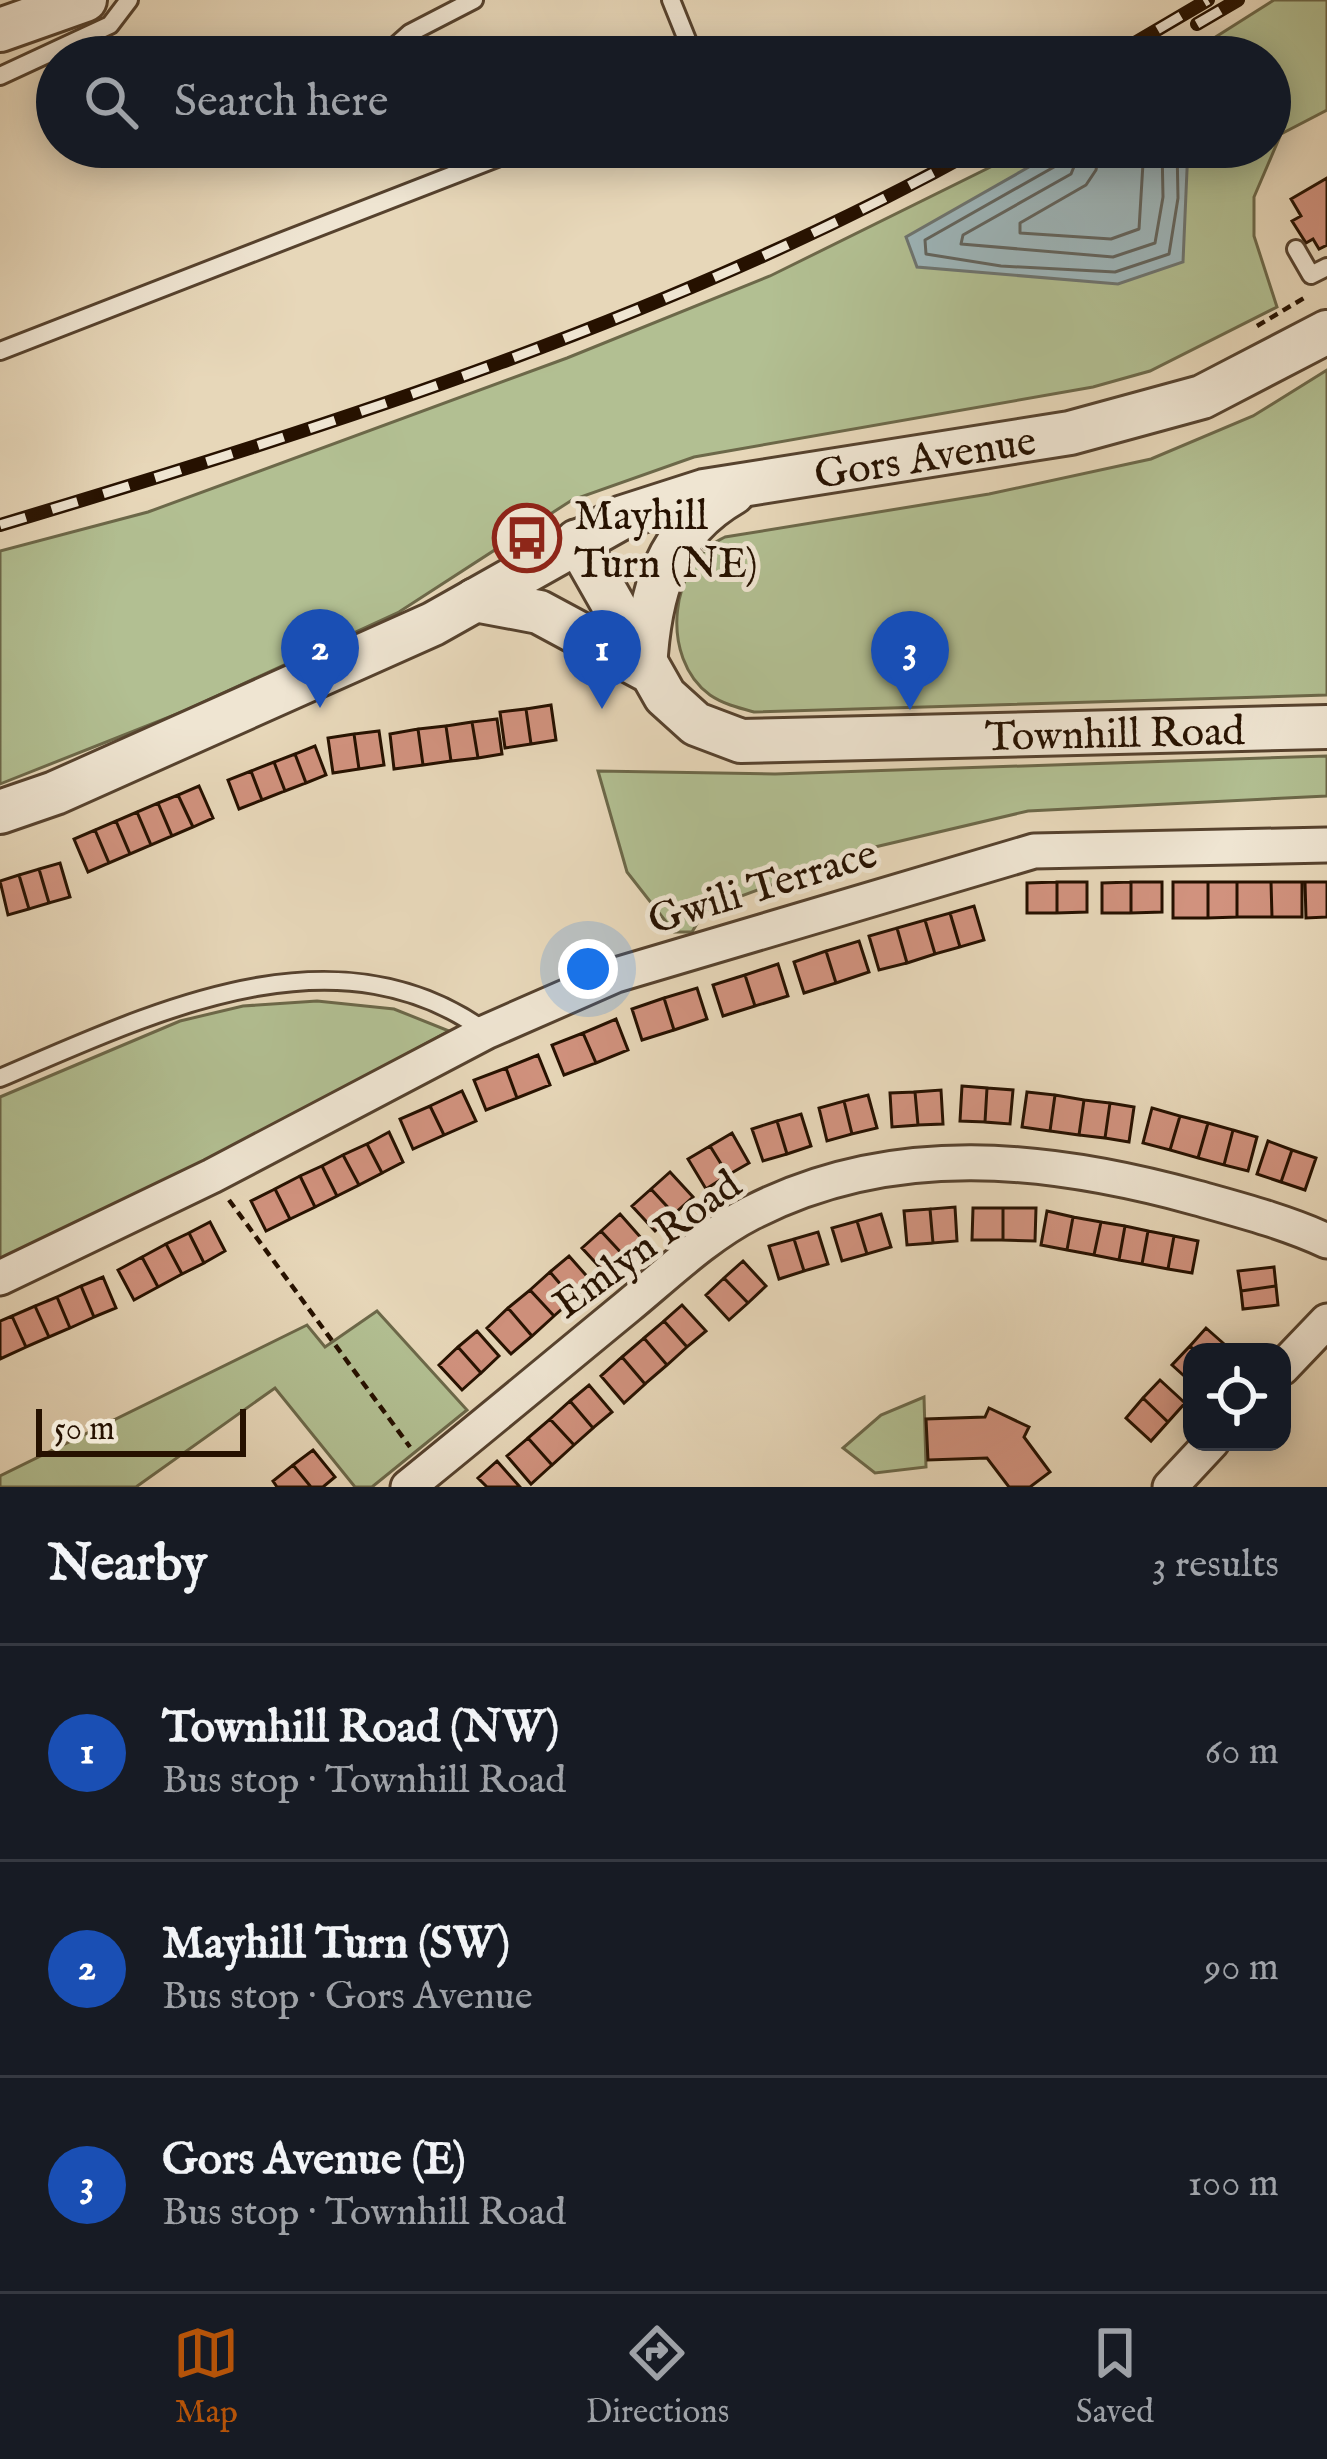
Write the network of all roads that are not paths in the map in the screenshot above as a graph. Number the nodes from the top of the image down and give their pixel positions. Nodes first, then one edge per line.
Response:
1 (85, 0) edge
2 (130, 0) edge
3 (474, 0) edge
4 (671, 0) edge
5 (0, 30) edge
6 (86, 36) edge
7 (407, 36) edge
8 (686, 36) edge
9 (36, 59) edge
10 (0, 76) edge
11 (471, 168) edge
12 (1296, 249) dead end
13 (1327, 267) edge
14 (1327, 332) edge
15 (0, 351) edge
16 (746, 485) junction
17 (577, 541) junction
18 (475, 600) junction
19 (645, 668) junction
20 (1327, 727) edge
21 (0, 812) edge
22 (1327, 845) edge
23 (486, 1032) junction
24 (0, 1078) edge
25 (1327, 1240) edge
26 (0, 1278) edge
27 (1327, 1321) edge
28 (1291, 1359) edge
29 (1204, 1451) edge
30 (418, 1478) edge
31 (1170, 1487) edge

1 - 5 street
2 - 6 lane
3 - 7 lane
4 - 8 lane
9 - 10 lane
11 - 15 lane
12 - 13 lane
14 - 16 street, Gors Avenue
16 - 17 street, Gors Avenue
16 - 19 street
17 - 18 street, Gors Avenue
17 - 19 street, Townhill Road
18 - 19 street, Townhill Road
18 - 21 street, Gors Avenue
19 - 20 street, Townhill Road
22 - 23 street, Gwili Terrace
23 - 24 lane
23 - 26 street, Gwili Terrace
25 - 30 street, Emlyn Road
27 - 28 street
29 - 31 street

